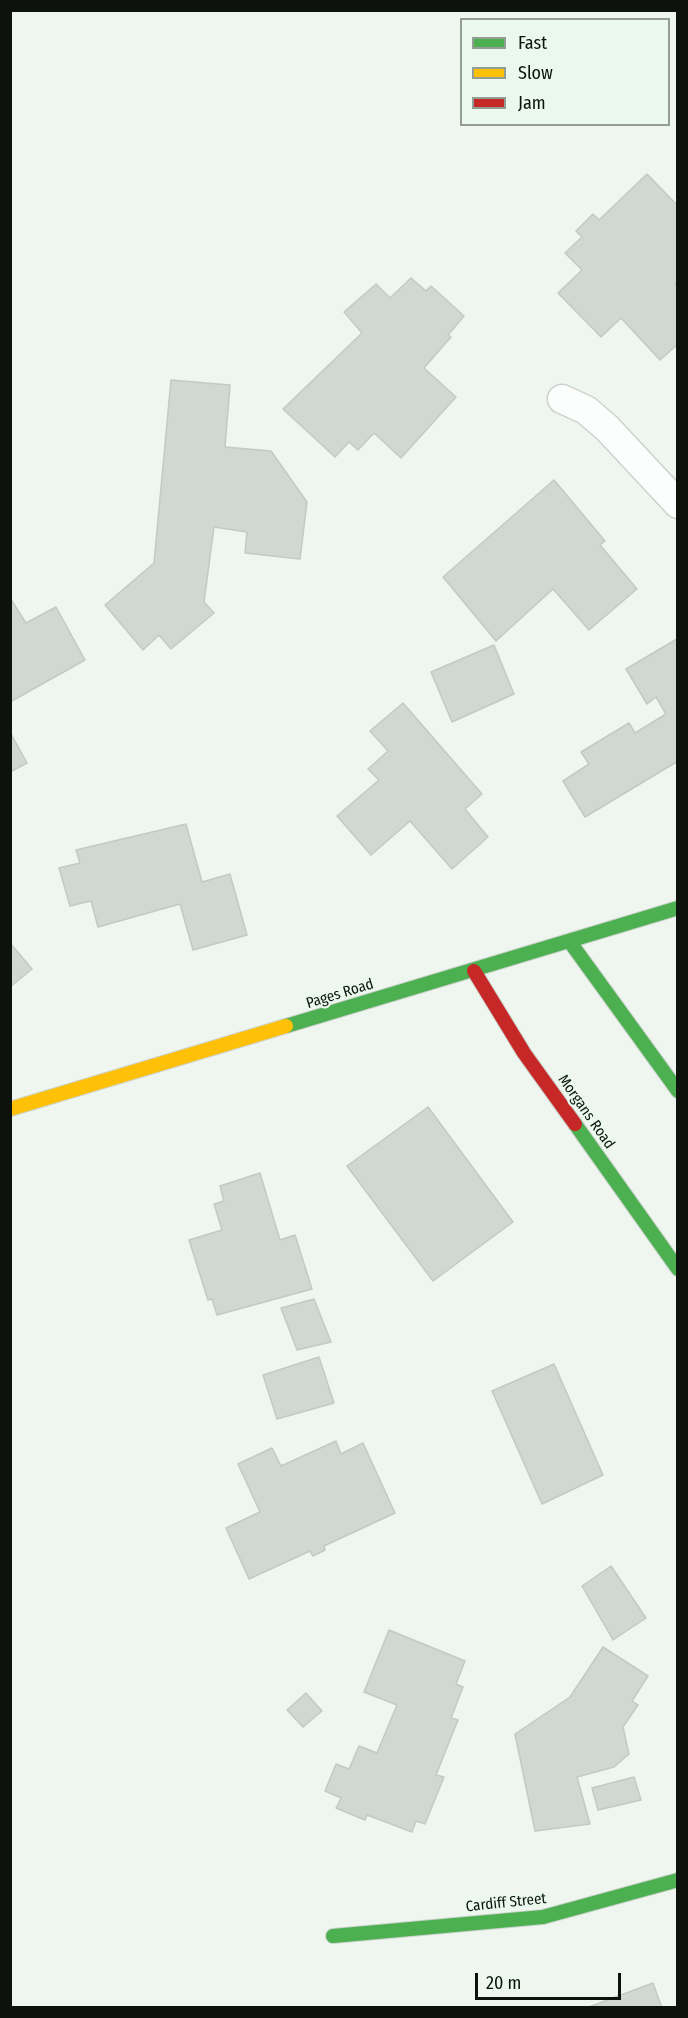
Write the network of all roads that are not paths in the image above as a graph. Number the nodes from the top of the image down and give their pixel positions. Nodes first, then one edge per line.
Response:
1 (562, 399) dead end
2 (678, 504) edge
3 (678, 908) edge
4 (570, 942) junction
5 (474, 971) junction
6 (678, 1091) edge
7 (10, 1109) edge
8 (678, 1269) edge
9 (678, 1880) edge
10 (333, 1935) dead end

1 - 2 lane
3 - 4 street, Pages Road
4 - 5 street, Pages Road
4 - 6 street
5 - 7 street, Pages Road
5 - 8 street, Morgans Road
9 - 10 street, Cardiff Street

